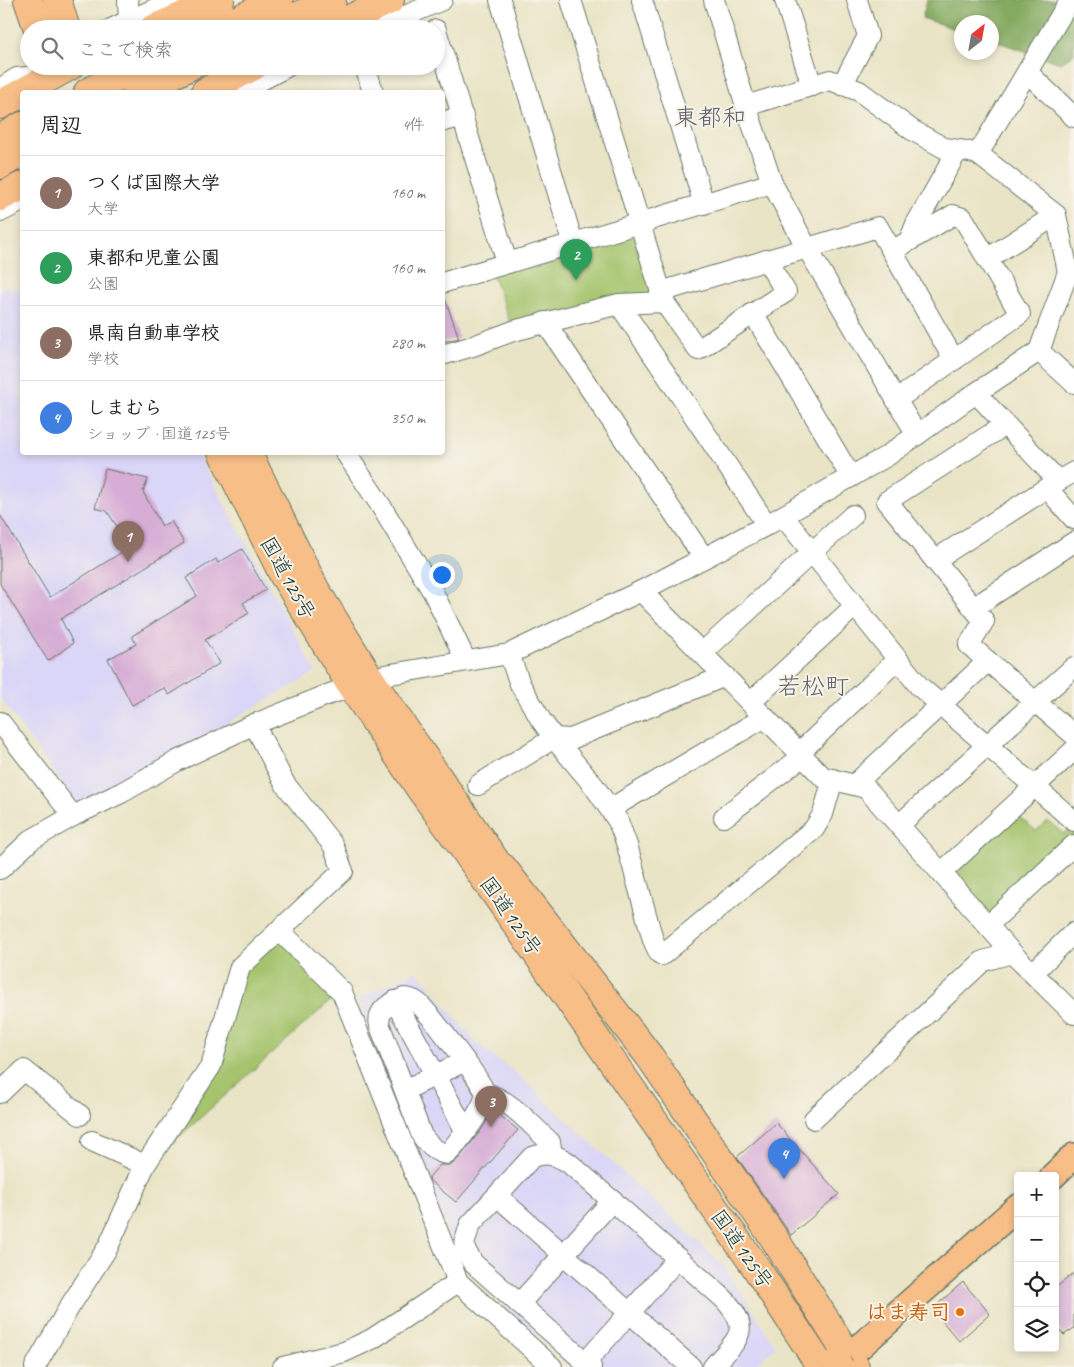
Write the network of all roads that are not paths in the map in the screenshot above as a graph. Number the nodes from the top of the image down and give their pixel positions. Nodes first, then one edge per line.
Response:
1 (28, 0) edge
2 (57, 0) edge
3 (128, 0) edge
4 (174, 0) edge
5 (220, 0) edge
6 (279, 0) edge
7 (332, 0) edge
8 (390, 0) edge
9 (500, 0) edge
10 (571, 0) edge
11 (642, 0) edge
12 (714, 0) edge
13 (785, 0) edge
14 (857, 0) edge
15 (1070, 0) edge
16 (435, 3) edge
17 (35, 20) edge
18 (63, 20) edge
19 (138, 20) edge
20 (148, 20) edge
21 (157, 20) edge
22 (237, 20) edge
23 (289, 20) edge
24 (347, 20) edge
25 (396, 20) edge
26 (436, 20) edge
27 (445, 58) edge
28 (1027, 72) junction
29 (95, 75) edge
30 (172, 75) edge
31 (237, 75) edge
32 (271, 75) edge
33 (368, 75) edge
34 (70, 80) edge
35 (842, 85) junction
36 (812, 86) junction
37 (0, 89) edge
38 (42, 90) edge
39 (141, 90) edge
40 (209, 90) edge
41 (243, 90) edge
42 (372, 90) edge
43 (20, 98) edge
44 (0, 105) edge
45 (746, 106) junction
46 (463, 116) junction
47 (1074, 117) edge
48 (445, 121) edge
49 (20, 127) edge
50 (0, 139) edge
51 (968, 152) junction
52 (20, 153) edge
53 (0, 165) edge
54 (772, 183) junction
55 (20, 187) edge
56 (0, 197) edge
57 (20, 202) edge
58 (704, 204) junction
59 (0, 212) edge
60 (1056, 215) junction
61 (639, 224) junction
62 (910, 241) junction
63 (573, 243) junction
64 (807, 248) junction
65 (892, 251) junction
66 (987, 259) junction
67 (766, 260) junction
68 (507, 263) junction
69 (445, 280) edge
70 (662, 297) junction
71 (619, 304) junction
72 (753, 314) junction
73 (545, 322) junction
74 (1039, 351) junction
75 (445, 354) edge
76 (954, 360) junction
77 (1074, 383) edge
78 (976, 393) junction
79 (896, 400) junction
80 (1005, 425) junction
81 (917, 435) junction
82 (224, 455) edge
83 (248, 455) edge
84 (347, 455) edge
85 (851, 477) junction
86 (1060, 481) edge
87 (853, 515) dead end
88 (1074, 519) edge
89 (775, 520) junction
90 (1074, 542) edge
91 (812, 552) junction
92 (704, 558) junction
93 (934, 560) junction
94 (641, 591) junction
95 (855, 606) junction
96 (973, 608) junction
97 (702, 653) junction
98 (509, 654) junction
99 (898, 659) junction
100 (466, 661) junction
101 (988, 661) junction
102 (1071, 674) edge
103 (725, 676) junction
104 (361, 683) junction
105 (1036, 702) junction
106 (941, 705) junction
107 (758, 709) junction
108 (0, 722) edge
109 (254, 724) junction
110 (1074, 735) edge
111 (554, 738) junction
112 (987, 745) junction
113 (1074, 750) edge
114 (801, 754) junction
115 (833, 779) junction
116 (855, 784) junction
117 (478, 785) dead end
118 (1034, 787) junction
119 (610, 809) junction
120 (73, 816) junction
121 (724, 817) dead end
122 (1074, 820) edge
123 (900, 825) junction
124 (471, 842) junction
125 (1074, 845) edge
126 (0, 868) edge
127 (942, 873) junction
128 (988, 926) junction
129 (279, 930) junction
130 (1074, 932) edge
131 (1012, 953) junction
132 (1033, 973) junction
133 (395, 1001) junction
134 (1074, 1014) edge
135 (465, 1061) junction
136 (436, 1076) junction
137 (405, 1090) junction
138 (0, 1093) edge
139 (485, 1094) junction
140 (80, 1115) dead end
141 (814, 1119) dead end
142 (465, 1130) junction
143 (92, 1141) dead end
144 (552, 1154) junction
145 (1074, 1156) edge
146 (145, 1165) junction
147 (1056, 1172) edge
148 (497, 1196) junction
149 (613, 1200) junction
150 (1014, 1211) edge
151 (562, 1254) junction
152 (678, 1258) junction
153 (458, 1282) junction
154 (518, 1304) junction
155 (630, 1313) junction
156 (588, 1365) edge
157 (840, 1365) edge
158 (34, 1367) edge
159 (283, 1367) edge
160 (552, 1367) edge
161 (691, 1367) edge
162 (713, 1367) edge
163 (806, 1367) edge

1 - 17 highway
2 - 18 highway
3 - 19 street
4 - 20 street
5 - 21 highway
6 - 22 highway
7 - 23 highway
8 - 24 highway
9 - 63 street
10 - 61 street
11 - 58 street
12 - 45 street
13 - 36 street
14 - 35 street
15 - 28 street
16 - 25 street
16 - 26 street
27 - 46 street
28 - 47 street
28 - 51 street
29 - 34 highway
30 - 39 highway
31 - 40 highway
32 - 41 street
33 - 42 street
34 - 37 street
34 - 38 highway
35 - 36 street
35 - 51 street
36 - 45 street
43 - 44 highway
45 - 54 street
46 - 48 street
46 - 68 street
49 - 50 highway
51 - 60 street
51 - 62 street
52 - 53 highway
54 - 58 street
54 - 64 street
55 - 56 highway
57 - 59 street
58 - 61 street
60 - 66 street
60 - 74 street
61 - 63 street
61 - 70 street
62 - 65 street
62 - 66 street
63 - 68 street
64 - 65 street
64 - 67 street
64 - 79 street
65 - 76 street
66 - 76 street
67 - 70 street
67 - 72 street
68 - 69 street
70 - 71 street
70 - 72 street
71 - 73 street
71 - 89 street
72 - 85 street
73 - 75 street
73 - 92 street
74 - 77 street
74 - 78 street
76 - 79 street
78 - 80 street
78 - 81 street
79 - 81 street
80 - 86 street
80 - 93 street
81 - 85 street
82 - 104 highway, 国道125号
83 - 104 highway, 国道125号
84 - 100 street
85 - 89 street
86 - 88 street
86 - 93 street
87 - 91 street
89 - 91 street
89 - 92 street
90 - 96 street
91 - 95 street
91 - 97 street
92 - 94 street
93 - 96 street
94 - 97 street
94 - 98 street
95 - 99 street
95 - 107 street
96 - 101 street
97 - 103 street
98 - 100 street
98 - 111 street
99 - 106 street
99 - 114 street
100 - 104 street
101 - 105 street
101 - 106 street
102 - 105 street
103 - 107 street
103 - 111 street
104 - 109 street
104 - 124 highway, 国道125号
105 - 110 street
105 - 112 street
106 - 112 street
106 - 116 street
107 - 114 street
107 - 119 street
108 - 120 street
109 - 120 street
109 - 129 street
111 - 117 street
111 - 119 street
112 - 118 street
112 - 123 street
113 - 118 street
114 - 115 street
114 - 121 street
115 - 116 street
115 - 119 street
116 - 123 street
118 - 122 street
118 - 127 street
120 - 126 street
123 - 127 street
124 - 157 highway, 国道125号
124 - 157 highway
124 - 163 highway
125 - 128 street
127 - 128 street
128 - 131 street
129 - 146 street
129 - 153 street
130 - 132 street
131 - 132 street
131 - 141 street
132 - 134 street
133 - 135 street
133 - 136 street
133 - 137 street
135 - 136 street
135 - 139 street
136 - 137 street
136 - 142 street
137 - 142 street
138 - 140 street
139 - 142 street
139 - 144 street
143 - 146 street
144 - 148 street
144 - 149 street
145 - 147 main road
146 - 158 street
148 - 151 street
148 - 154 street
149 - 151 street
149 - 152 street
150 - 157 main road
151 - 154 street
151 - 155 street
152 - 155 street
152 - 162 street
153 - 159 street
153 - 160 street
154 - 156 street
155 - 156 street
155 - 161 street

